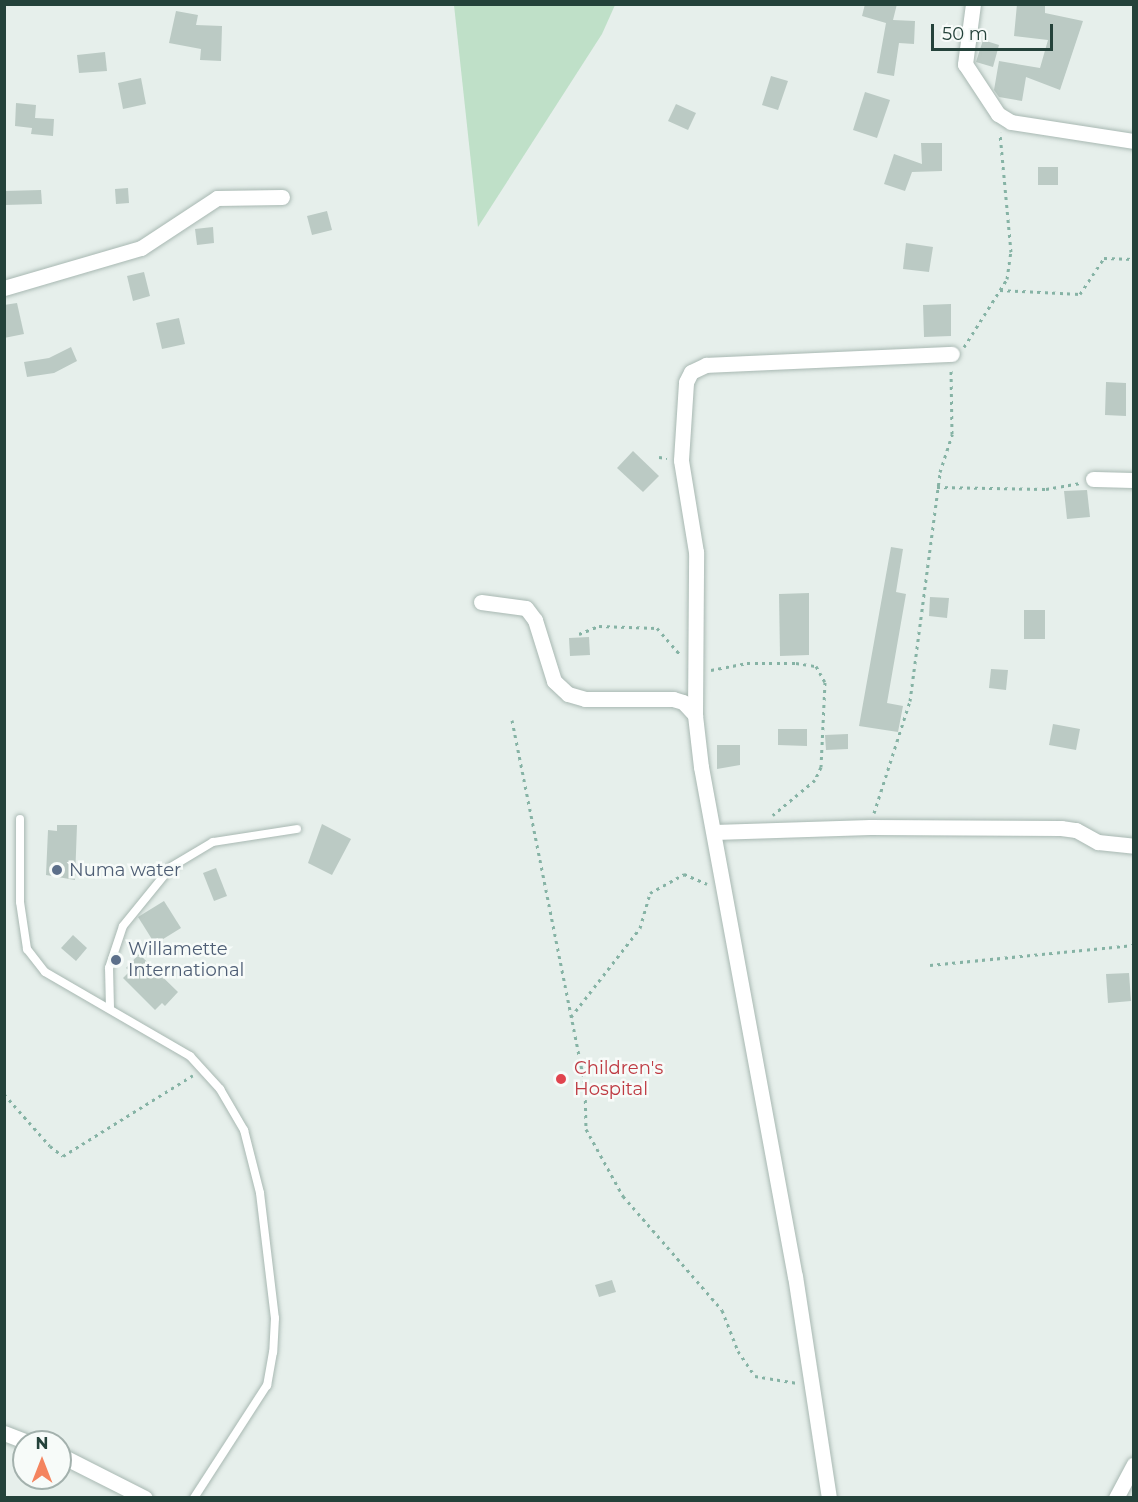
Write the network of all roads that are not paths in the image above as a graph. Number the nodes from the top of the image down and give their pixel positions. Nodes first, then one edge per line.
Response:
1 (973, 4) edge
2 (1134, 141) edge
3 (282, 196) dead end
4 (4, 288) edge
5 (952, 354) road end
6 (1093, 479) road end
7 (1134, 480) edge
8 (481, 602) dead end
9 (695, 715) junction
10 (20, 819) dead end
11 (297, 829) dead end
12 (714, 832) junction
13 (1134, 846) edge
14 (110, 1008) junction
15 (72, 1461) edge
16 (1134, 1464) edge
17 (145, 1497) edge
18 (194, 1497) edge
19 (829, 1497) edge
20 (1116, 1497) edge

1 - 2 street
3 - 4 street
5 - 9 street
6 - 7 street
8 - 9 street
9 - 12 street
10 - 14 lane
11 - 14 lane
12 - 13 street
12 - 19 street
14 - 18 lane
15 - 17 street
16 - 20 street

